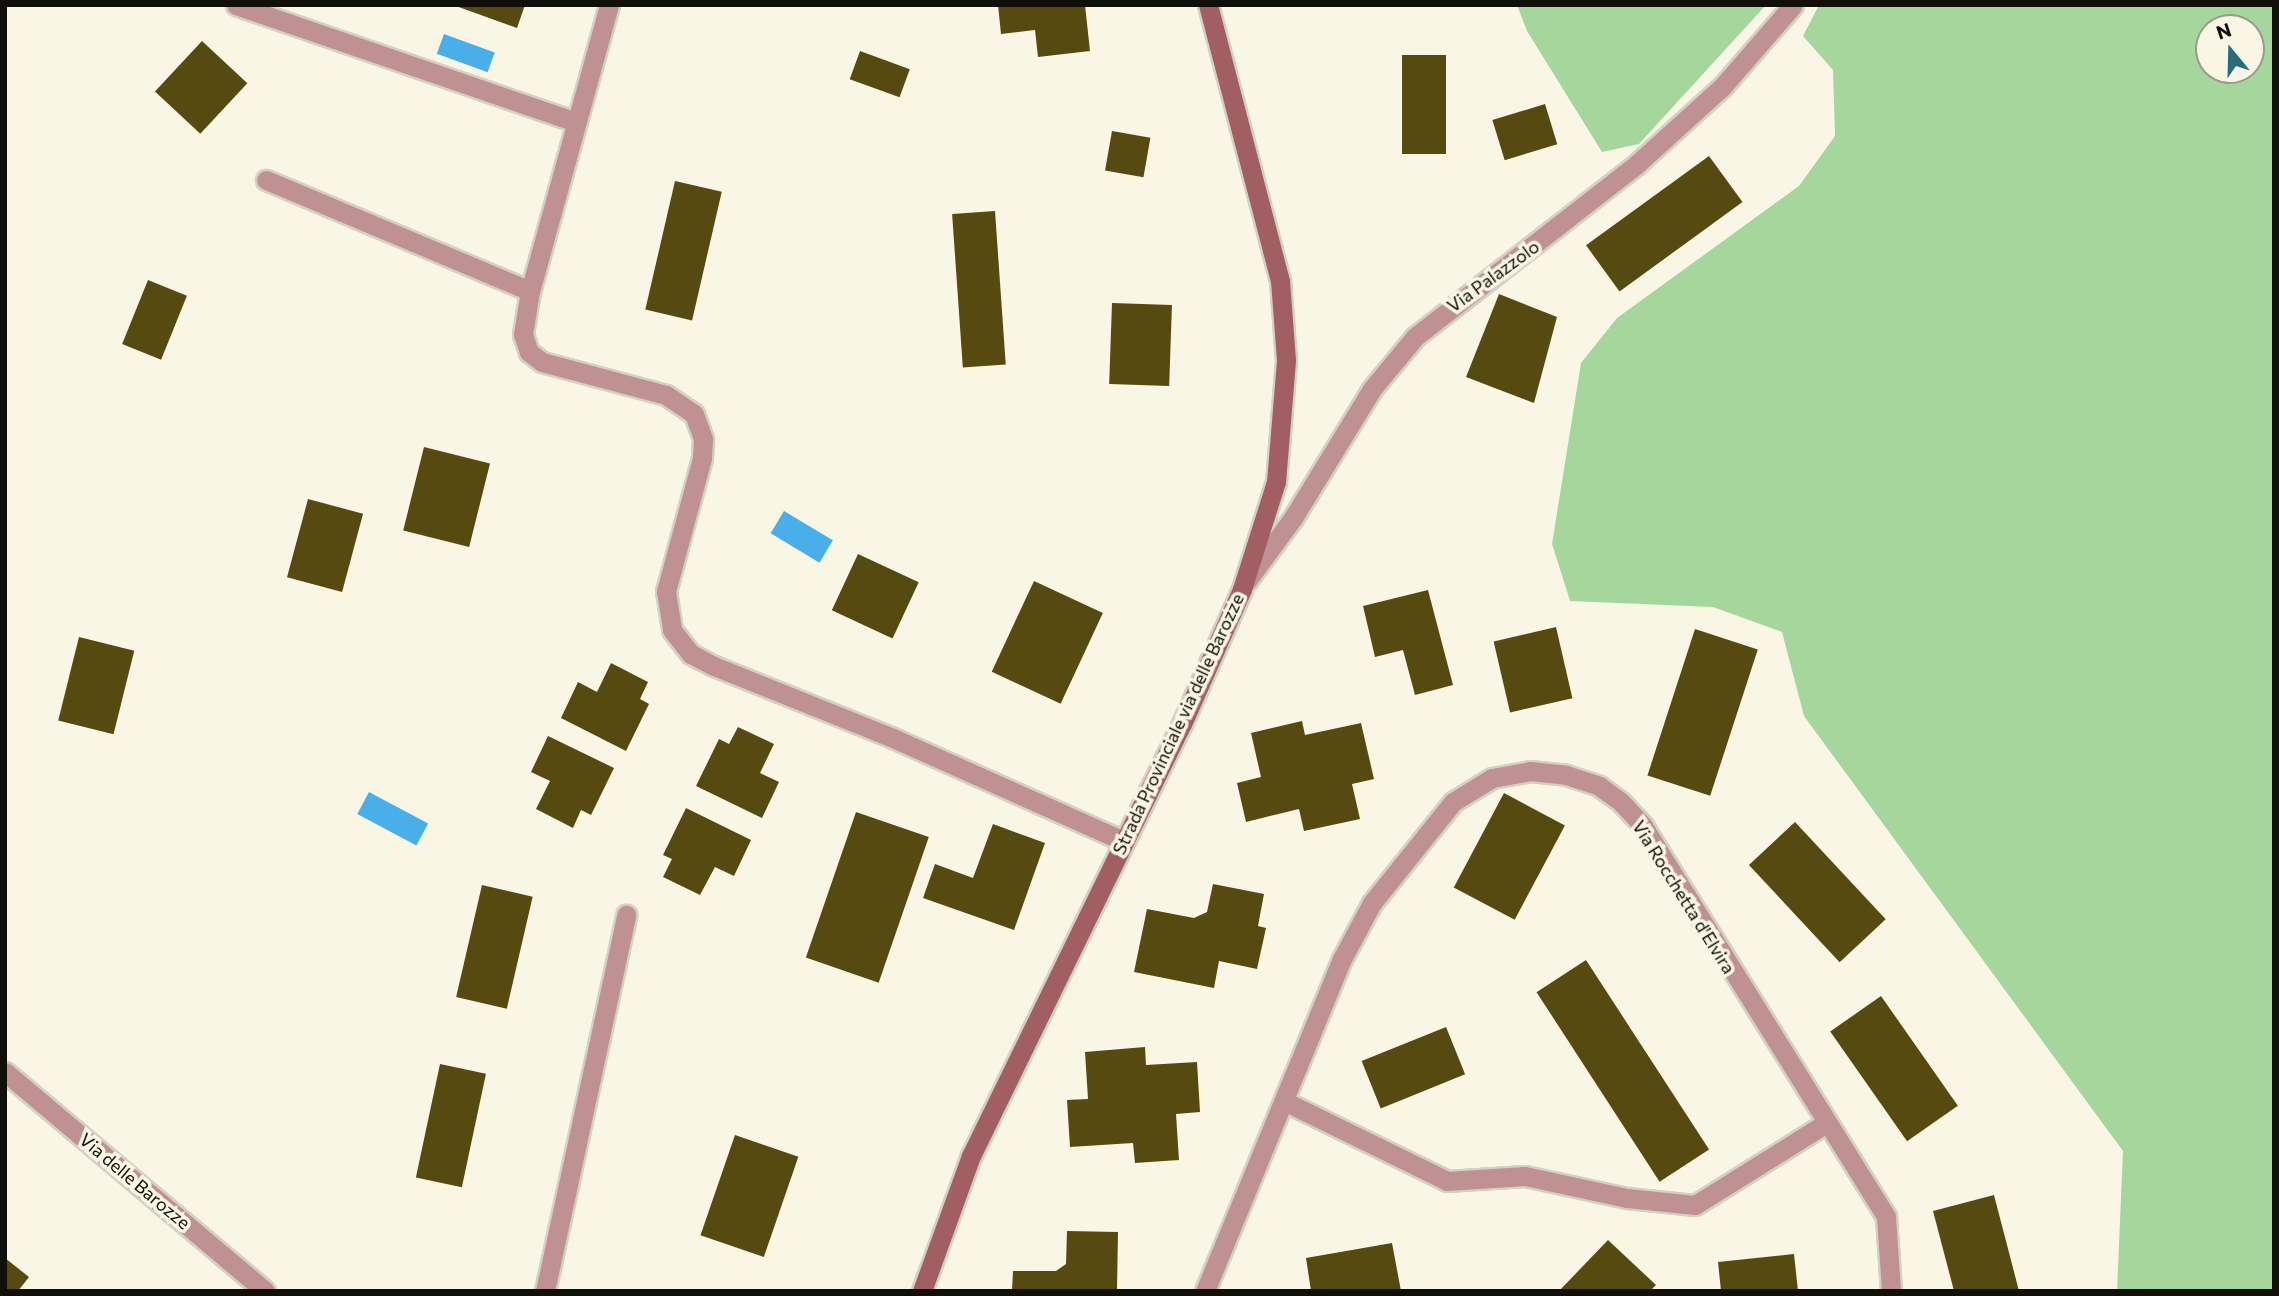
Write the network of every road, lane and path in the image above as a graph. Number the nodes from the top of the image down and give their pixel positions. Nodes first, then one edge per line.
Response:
1 (236, 5) edge
2 (609, 5) edge
3 (1208, 5) edge
4 (1793, 5) edge
5 (576, 122) junction
6 (266, 180) dead end
7 (530, 291) junction
8 (1241, 589) junction
9 (1123, 841) junction
10 (626, 915) dead end
11 (5, 1072) edge
12 (1286, 1102) junction
13 (1826, 1123) junction
14 (265, 1291) edge
15 (545, 1291) edge
16 (922, 1291) edge
17 (1205, 1291) edge
18 (1891, 1291) edge

1 - 5 street
2 - 5 street
3 - 8 main road, Strada Provinciale via delle Barozze
4 - 8 street, Via Palazzolo
5 - 7 street
6 - 7 street
7 - 9 street
8 - 9 main road, Strada Provinciale via delle Barozze
9 - 16 main road, Strada Provinciale via delle Barozze
10 - 15 street
11 - 14 street, Via delle Barozze
12 - 13 street
12 - 13 street, Via Rocchetta d'Elvira
12 - 17 street, Via Rocchetta d'Elvira
13 - 18 street, Via Rocchetta d'Elvira

